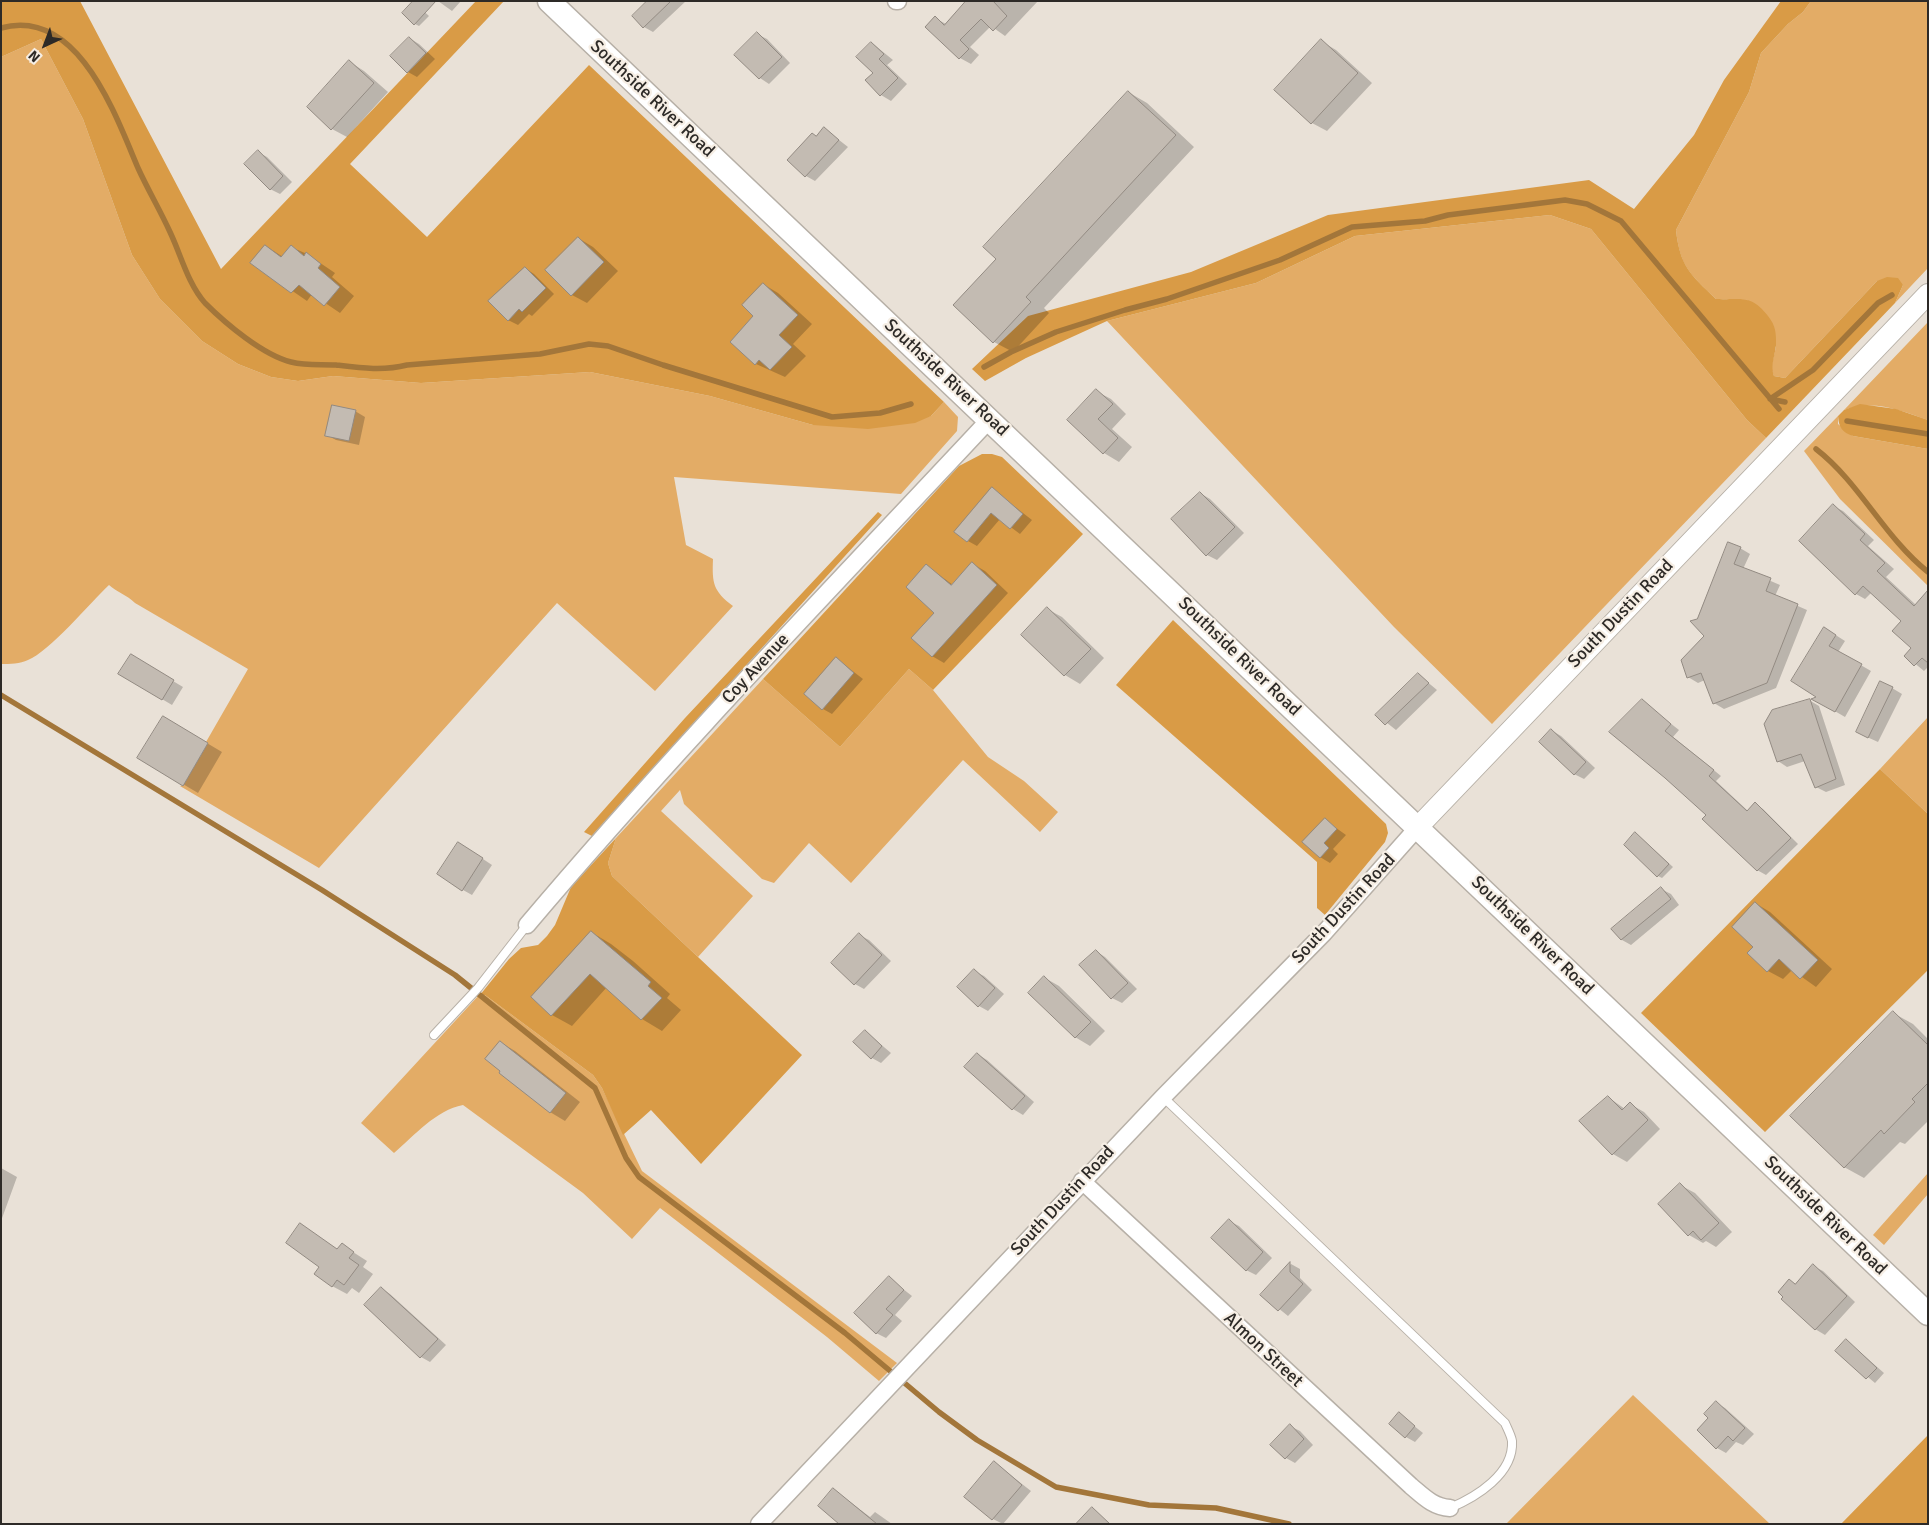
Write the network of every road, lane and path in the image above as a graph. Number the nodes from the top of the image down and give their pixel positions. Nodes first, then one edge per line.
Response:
1 (549, 1) edge
2 (1928, 294) edge
3 (990, 419) junction
4 (1418, 827) junction
5 (527, 925) joint
6 (434, 1035) dead end
7 (1162, 1097) junction
8 (1082, 1181) junction
9 (1927, 1311) edge
10 (1450, 1508) joint
11 (759, 1524) edge

1 - 3 main road, Southside River Road
2 - 4 street, South Dustin Road
3 - 4 main road, Southside River Road
3 - 5 street, Coy Avenue
4 - 7 street, South Dustin Road
4 - 9 main road, Southside River Road
5 - 6 lane
7 - 8 street, South Dustin Road
7 - 10 lane
8 - 10 street, Almon Street
8 - 11 street, South Dustin Road

